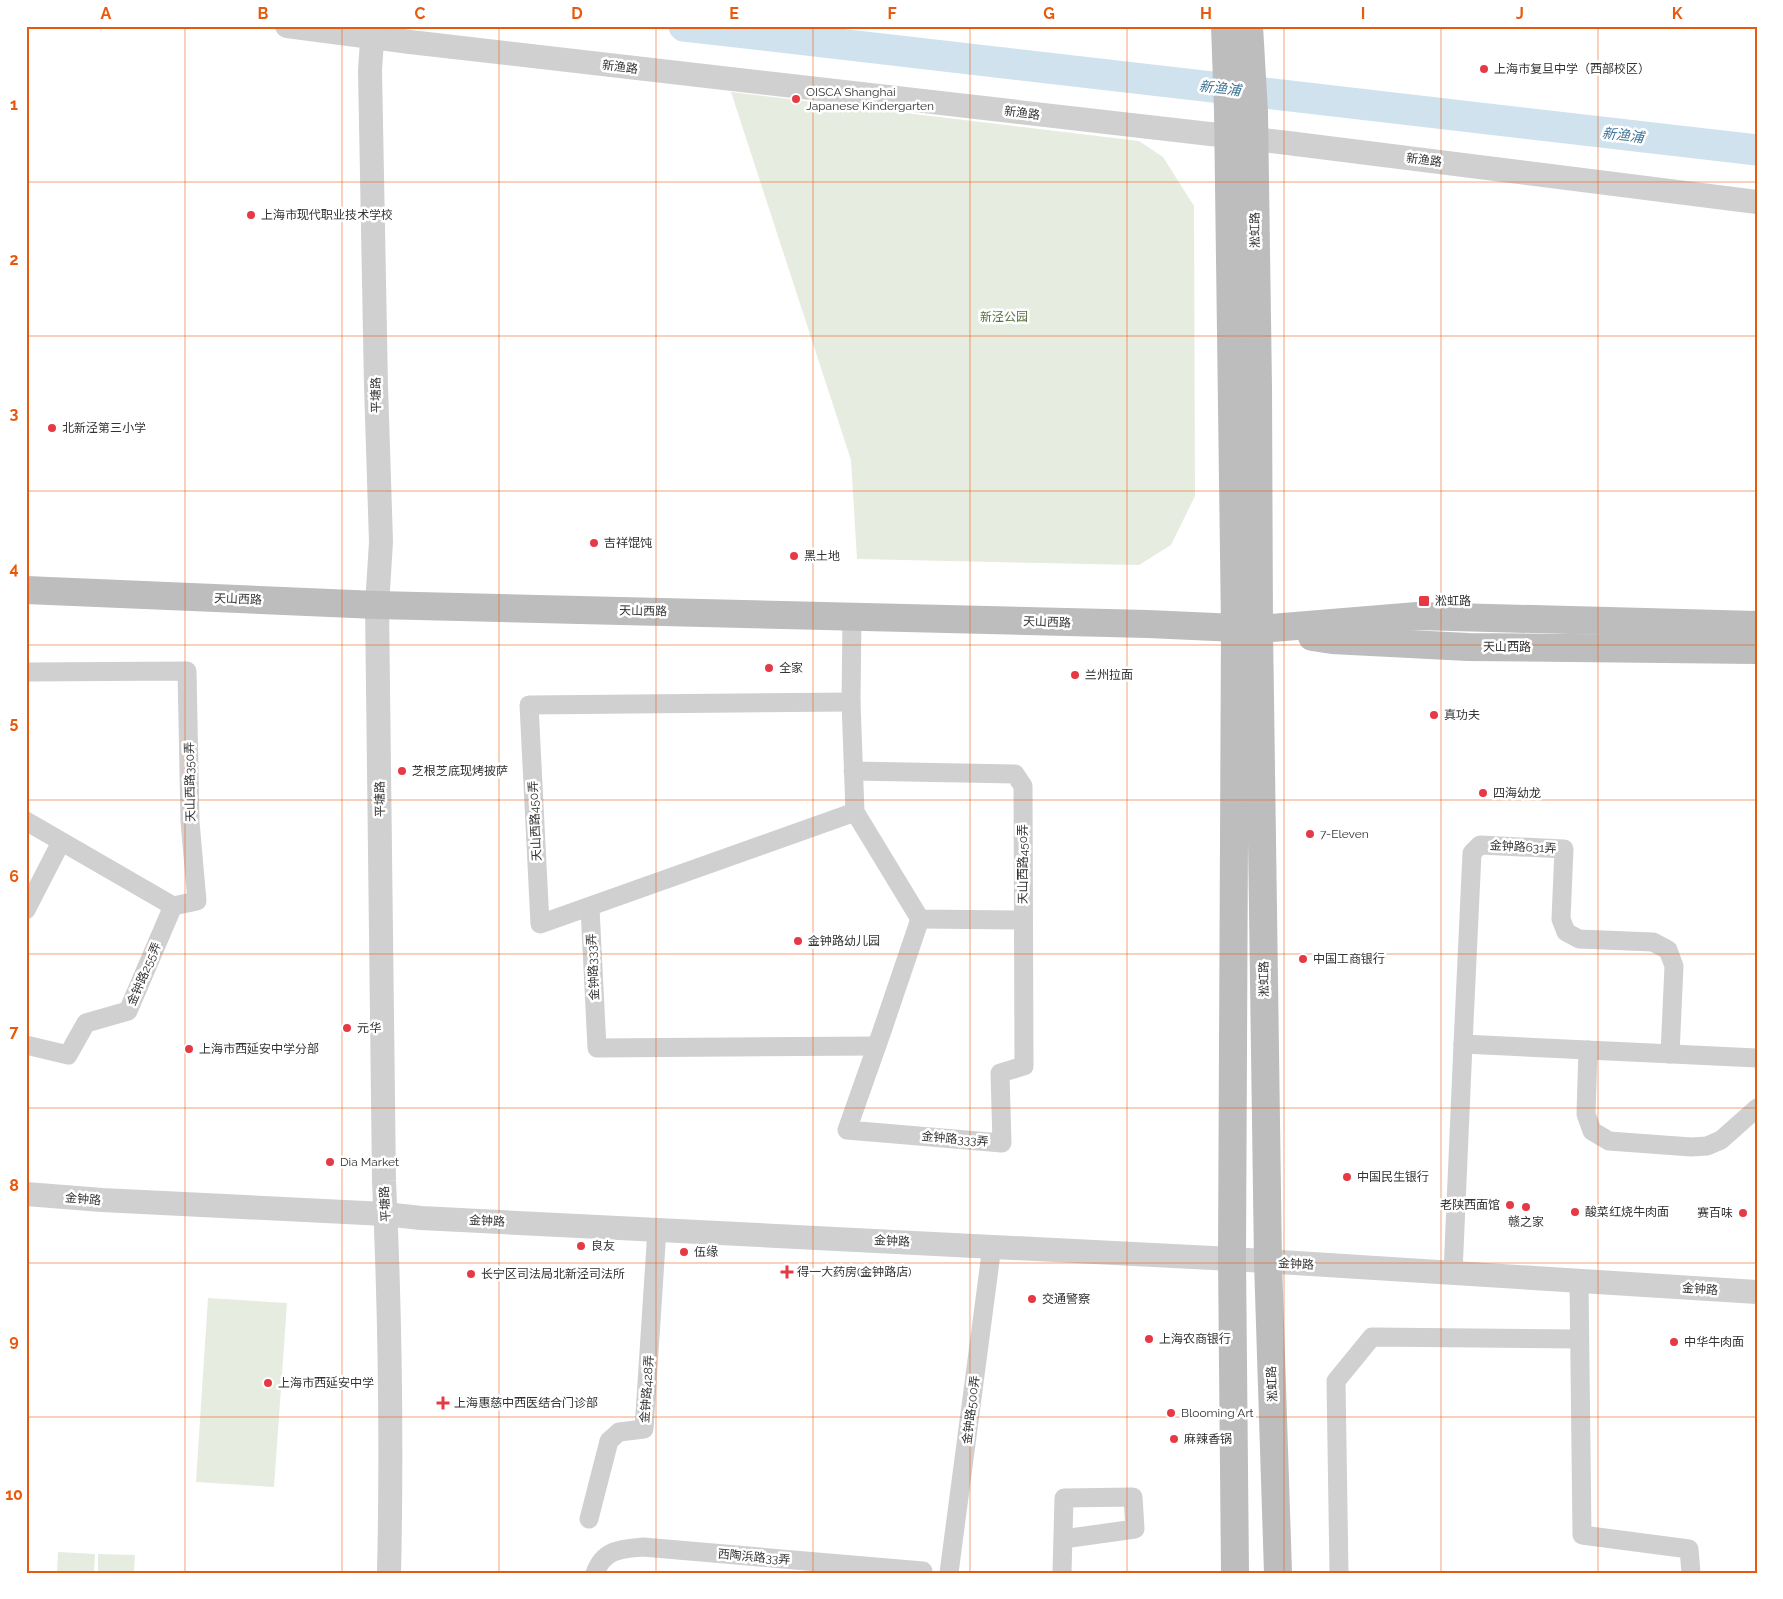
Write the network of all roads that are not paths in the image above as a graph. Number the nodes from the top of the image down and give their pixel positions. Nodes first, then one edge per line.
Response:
1 (287, 26) edge
2 (1225, 26) edge
3 (1249, 26) edge
4 (373, 32) edge
5 (1239, 68) junction
6 (1241, 138) junction
7 (1757, 202) edge
8 (26, 590) edge
9 (377, 605) junction
10 (852, 617) junction
11 (1757, 625) edge
12 (1247, 628) junction
13 (1757, 650) edge
14 (26, 672) edge
15 (851, 702) junction
16 (853, 771) junction
17 (856, 812) junction
18 (26, 821) edge
19 (61, 842) junction
20 (173, 906) junction
21 (590, 908) junction
22 (26, 910) edge
23 (920, 920) junction
24 (1023, 920) junction
25 (1463, 1044) junction
26 (26, 1045) edge
27 (876, 1046) junction
28 (1588, 1050) junction
29 (1670, 1054) junction
30 (1757, 1058) edge
31 (1757, 1108) edge
32 (26, 1194) edge
33 (385, 1214) junction
34 (657, 1230) junction
35 (992, 1246) junction
36 (1232, 1259) junction
37 (1268, 1262) junction
38 (1453, 1273) junction
39 (1578, 1281) junction
40 (1757, 1292) edge
41 (1579, 1339) junction
42 (589, 1519) dead end
43 (1063, 1539) dead end
44 (923, 1572) edge
45 (389, 1573) edge
46 (595, 1573) edge
47 (949, 1573) edge
48 (1062, 1573) edge
49 (1235, 1573) edge
50 (1278, 1573) edge
51 (1339, 1573) edge
52 (1691, 1573) edge

1 - 4 street, 新渔路
2 - 5 main road, 淞虹路
3 - 5 main road, 淞虹路
4 - 6 street, 新渔路
4 - 9 street, 平塘路
5 - 6 main road, 淞虹路
6 - 7 street, 新渔路
6 - 12 main road, 淞虹路
8 - 9 main road, 天山西路
9 - 10 main road, 天山西路
9 - 33 street, 平塘路
10 - 12 main road, 天山西路
10 - 15 street
11 - 12 main road, 天山西路
12 - 13 main road, 天山西路
12 - 36 main road, 淞虹路
12 - 37 main road, 淞虹路
14 - 20 street, 天山西路350弄
15 - 16 street
15 - 21 street, 天山西路450弄
16 - 17 street
16 - 24 street, 天山西路450弄
17 - 21 street, 天山西路450弄
17 - 23 street
18 - 19 street
19 - 20 street
19 - 22 street
20 - 26 street, 金钟路255弄
21 - 27 street, 金钟路333弄
23 - 24 street, 天山西路450弄
23 - 27 street, 金钟路333弄
24 - 27 street, 金钟路333弄
25 - 28 street
25 - 29 street, 金钟路631弄
25 - 38 street, 金钟路631弄
28 - 29 street
28 - 31 street
29 - 30 street
32 - 33 street, 金钟路
33 - 34 street, 金钟路
33 - 45 street, 平塘路
34 - 35 street, 金钟路
34 - 42 street, 金钟路428弄
35 - 36 street, 金钟路
35 - 47 street, 金钟路500弄
36 - 37 street, 金钟路
36 - 49 main road, 淞虹路
37 - 38 street, 金钟路
37 - 50 main road, 淞虹路
38 - 39 street, 金钟路
39 - 40 street, 金钟路
39 - 41 street
41 - 51 street
41 - 52 street
43 - 48 street
44 - 46 street, 西陶浜路33弄

